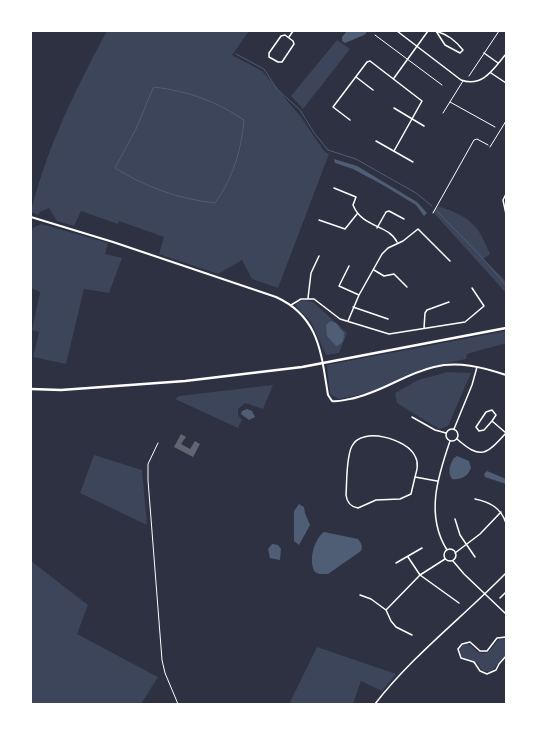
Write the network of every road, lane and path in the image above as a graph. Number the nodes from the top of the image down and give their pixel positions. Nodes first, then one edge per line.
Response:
1 (294, 31) edge
2 (397, 31) edge
3 (428, 31) edge
4 (436, 31) edge
5 (499, 31) edge
6 (375, 34) dead end
7 (289, 37) junction
8 (416, 46) junction
9 (484, 53) junction
10 (506, 54) edge
11 (407, 59) junction
12 (498, 63) junction
13 (491, 73) junction
14 (356, 76) junction
15 (469, 76) dead end
16 (394, 79) junction
17 (463, 81) junction
18 (506, 82) edge
19 (442, 85) dead end
20 (373, 90) dead end
21 (450, 102) junction
22 (394, 108) dead end
23 (443, 113) dead end
24 (412, 119) junction
25 (350, 120) dead end
26 (506, 121) edge
27 (424, 126) dead end
28 (495, 127) dead end
29 (376, 140) dead end
30 (490, 147) joint
31 (394, 151) junction
32 (413, 162) dead end
33 (334, 188) dead end
34 (506, 194) edge
35 (433, 213) dead end
36 (357, 214) junction
37 (506, 214) edge
38 (31, 217) edge
39 (404, 219) dead end
40 (319, 220) dead end
41 (377, 228) junction
42 (397, 242) junction
43 (318, 256) dead end
44 (450, 261) dead end
45 (349, 266) dead end
46 (374, 270) junction
47 (407, 287) dead end
48 (472, 288) dead end
49 (359, 295) junction
50 (308, 298) junction
51 (449, 302) dead end
52 (291, 305) junction
53 (354, 307) junction
54 (388, 319) dead end
55 (348, 321) junction
56 (424, 328) junction
57 (506, 328) edge
58 (477, 367) junction
59 (506, 375) edge
60 (31, 389) edge
61 (412, 417) dead end
62 (492, 421) junction
63 (454, 429) junction
64 (506, 433) edge
65 (446, 434) junction
66 (457, 439) junction
67 (450, 441) junction
68 (158, 442) dead end
69 (415, 477) junction
70 (437, 481) junction
71 (475, 499) dead end
72 (501, 512) junction
73 (455, 519) dead end
74 (506, 523) edge
75 (467, 545) junction
76 (422, 548) dead end
77 (447, 550) junction
78 (455, 552) junction
79 (408, 557) junction
80 (475, 557) dead end
81 (445, 559) junction
82 (453, 560) junction
83 (396, 563) dead end
84 (506, 573) edge
85 (420, 575) junction
86 (506, 592) edge
87 (485, 594) junction
88 (360, 595) dead end
89 (500, 598) dead end
90 (459, 603) dead end
91 (386, 610) junction
92 (506, 614) edge
93 (412, 635) dead end
94 (506, 637) edge
95 (506, 656) edge
96 (178, 704) edge
97 (375, 704) edge

1 - 7 street
2 - 8 street
3 - 8 street
4 - 4 street
5 - 9 lane
6 - 11 lane
7 - 7 street
8 - 11 street
8 - 17 street
9 - 12 street
9 - 15 lane
10 - 12 street
11 - 16 street
11 - 19 lane
12 - 13 street
13 - 17 street
13 - 18 street
14 - 16 street
14 - 20 street
14 - 25 street
16 - 24 street
17 - 21 lane
21 - 23 lane
21 - 28 lane
22 - 24 street
24 - 27 street
24 - 31 street
26 - 30 lane
29 - 31 street
30 - 35 path
31 - 32 street
33 - 36 street
34 - 37 street
36 - 40 street
36 - 41 street
38 - 52 street
39 - 41 street
41 - 42 street
42 - 44 street
42 - 46 street
43 - 50 street
45 - 49 street
46 - 47 street
46 - 49 street
48 - 56 street
49 - 53 street
50 - 52 street
50 - 55 street
51 - 56 street
52 - 58 street
53 - 54 street
53 - 55 street
55 - 56 street
57 - 60 main road
58 - 59 street
58 - 63 street
61 - 65 street
62 - 62 street
62 - 64 street
63 - 65 street
63 - 66 street
64 - 66 street
65 - 67 street
66 - 67 street
67 - 70 street
68 - 96 lane
69 - 69 street
69 - 70 street
70 - 77 street
71 - 72 street
72 - 74 street
72 - 75 street
73 - 75 street
75 - 78 street
75 - 80 street
76 - 79 street
77 - 78 street
77 - 81 street
78 - 82 street
79 - 83 street
79 - 85 street
81 - 82 street
81 - 85 street
82 - 87 street
84 - 87 street
85 - 90 street
85 - 91 street
86 - 89 street
87 - 92 street
87 - 97 street
88 - 91 street
91 - 93 street
94 - 95 street

